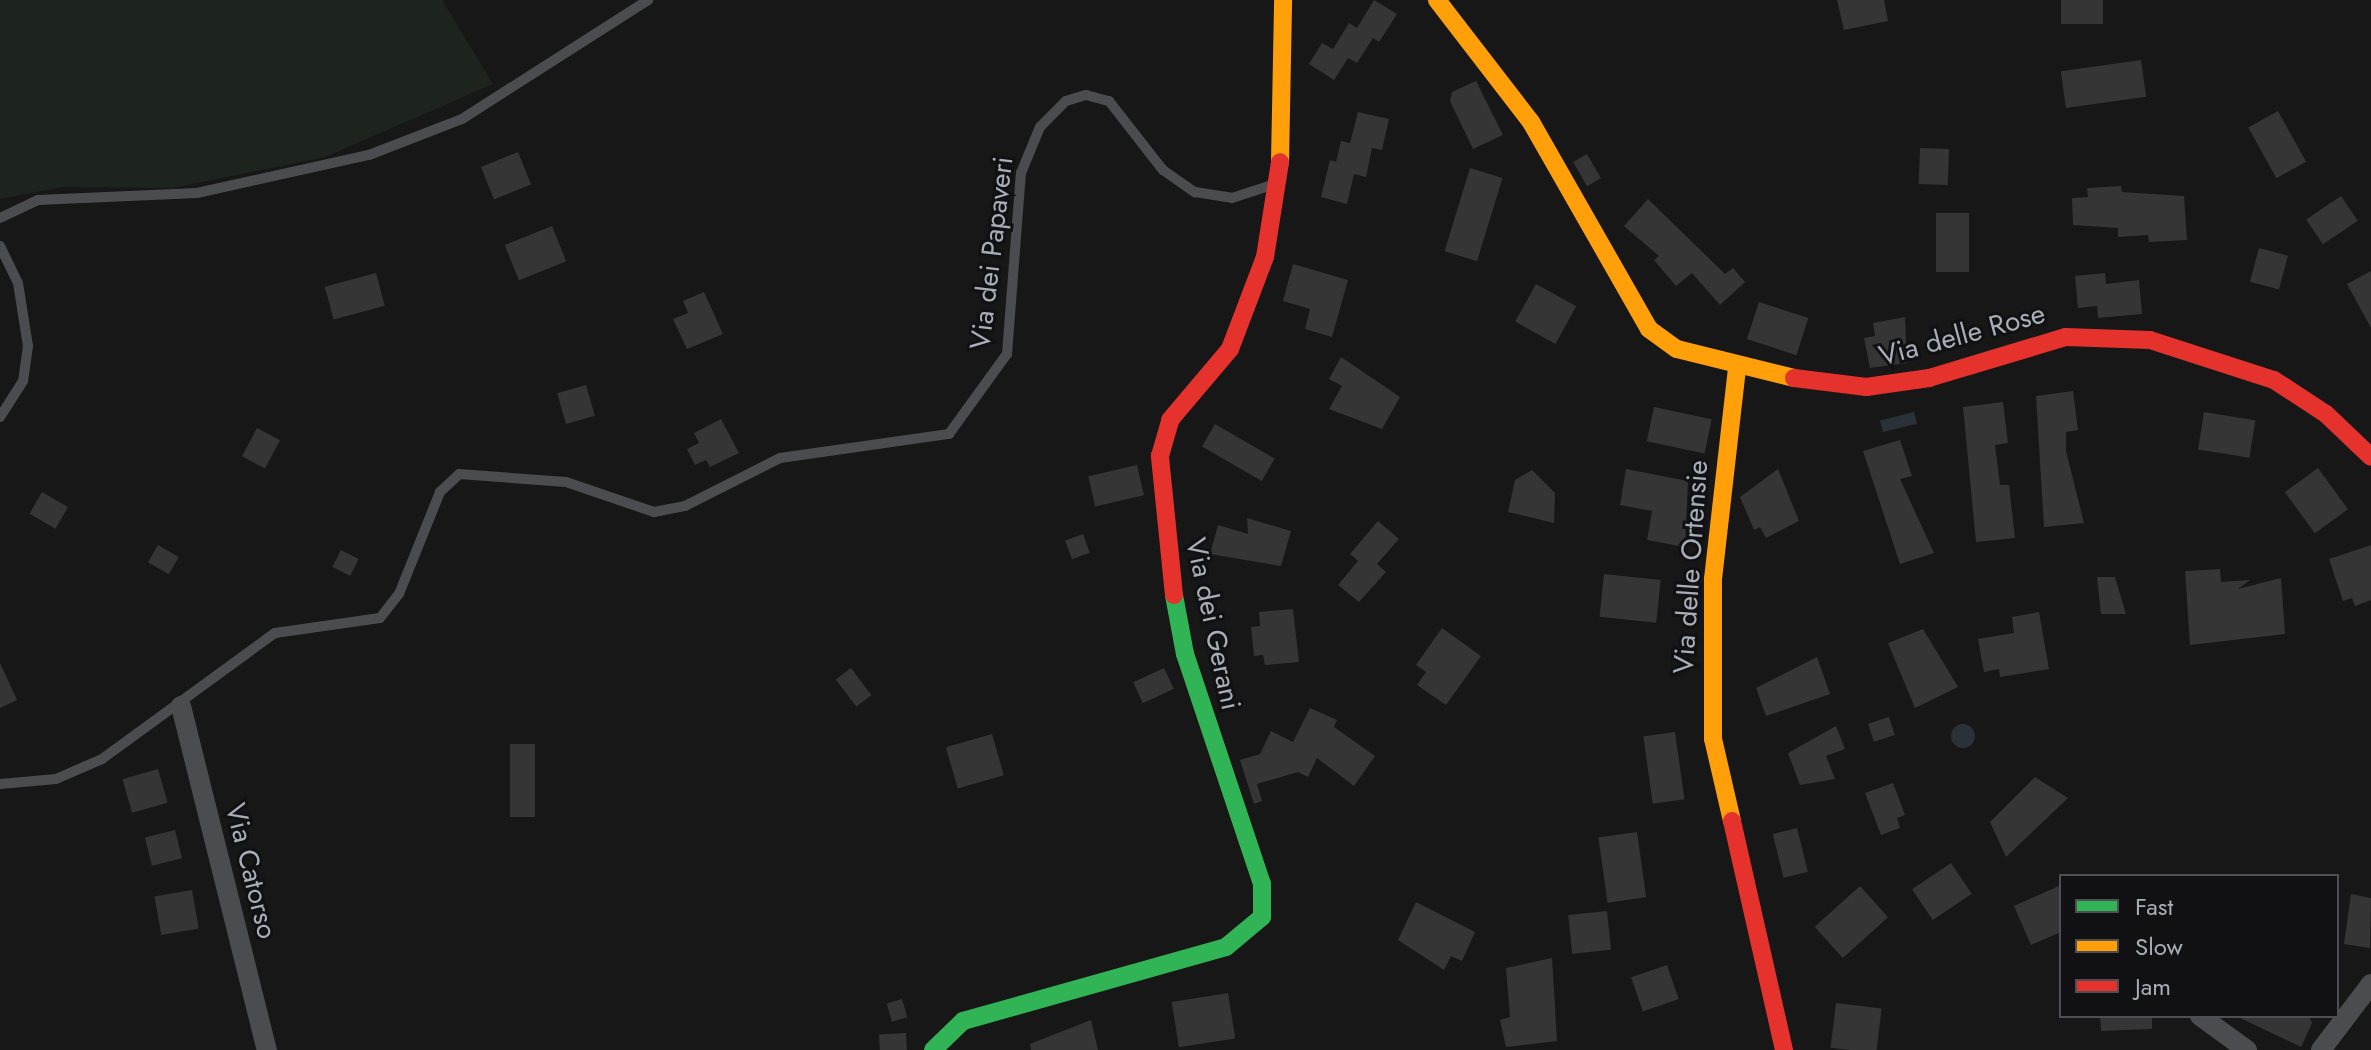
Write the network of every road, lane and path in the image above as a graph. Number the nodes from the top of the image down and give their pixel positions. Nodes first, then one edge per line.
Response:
1 (648, 0) edge
2 (1283, 0) edge
3 (1437, 0) edge
4 (1280, 182) junction
5 (0, 218) edge
6 (0, 246) edge
7 (1737, 367) junction
8 (0, 417) edge
9 (2371, 457) edge
10 (181, 706) junction
11 (0, 784) edge
12 (2371, 984) edge
13 (2203, 1018) edge
14 (267, 1050) edge
15 (933, 1050) edge
16 (1784, 1050) edge
17 (2247, 1050) edge
18 (2321, 1050) edge

1 - 5 lane
2 - 4 street, Via dei Gerani
3 - 7 street, Via delle Rose
4 - 10 lane, Via dei Papaveri
4 - 15 street, Via dei Gerani
6 - 8 lane
7 - 9 street, Via delle Rose
7 - 16 street, Via delle Ortensie
10 - 11 lane
10 - 14 street, Via Catorso
12 - 18 street
13 - 17 street

